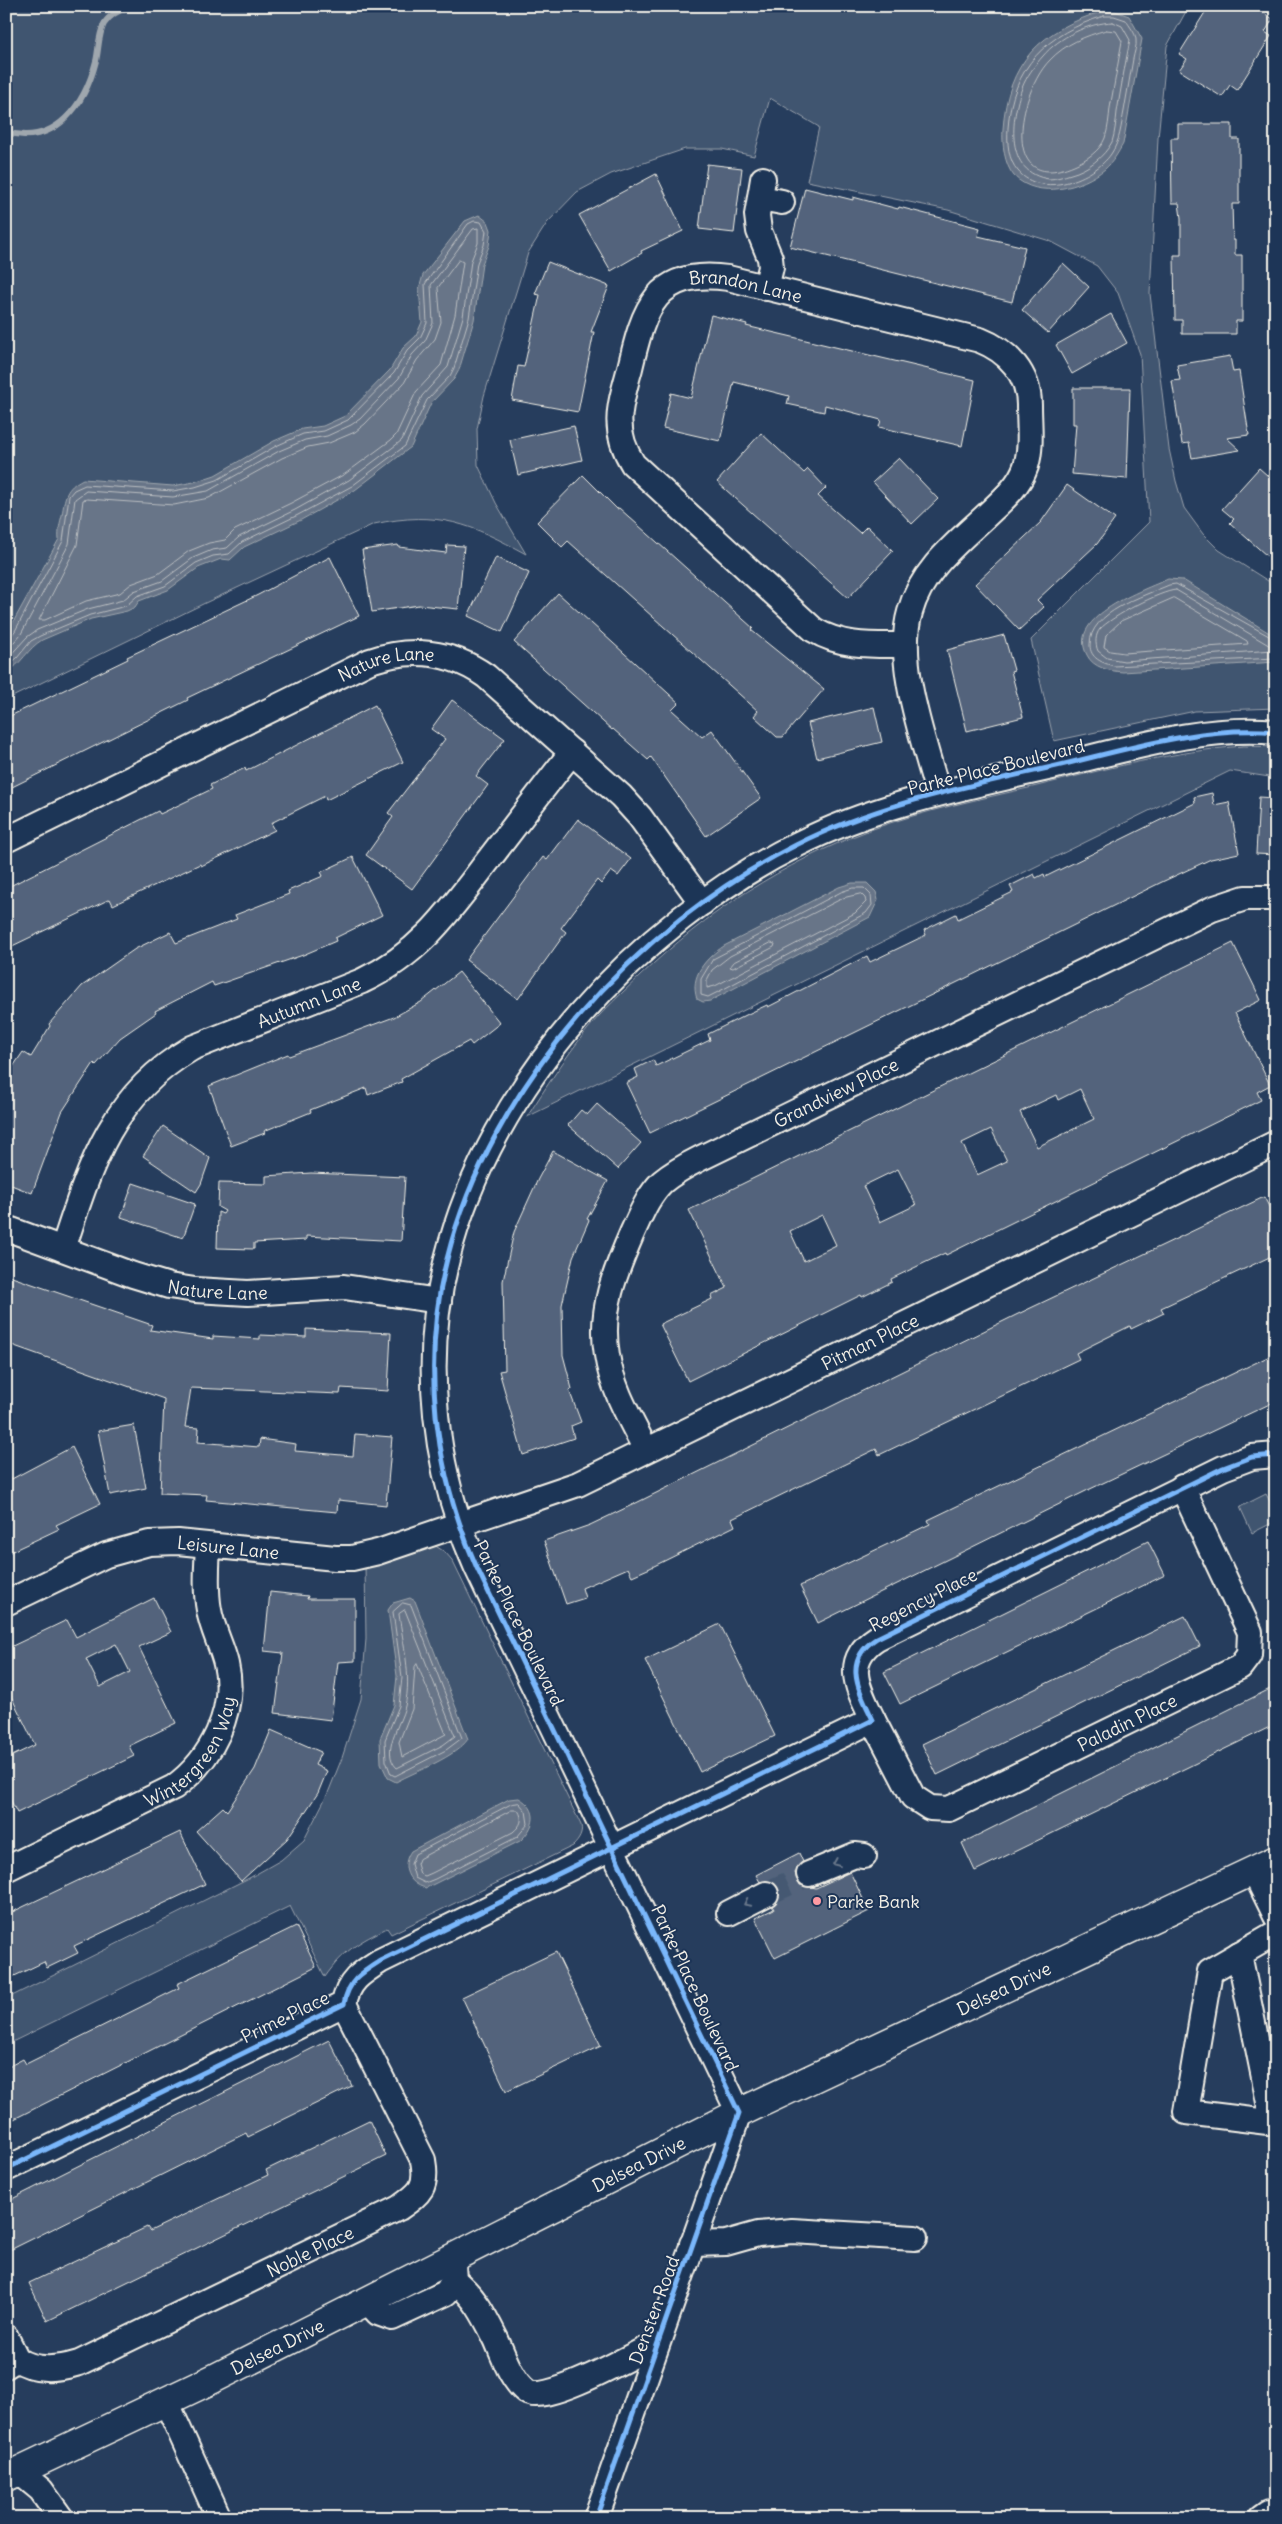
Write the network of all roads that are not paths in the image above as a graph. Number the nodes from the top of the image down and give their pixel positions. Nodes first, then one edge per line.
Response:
1 (769, 193) dead end
2 (766, 288) junction
3 (904, 645) junction
4 (1276, 732) edge
5 (572, 752) junction
6 (938, 793) junction
7 (6, 840) edge
8 (1276, 898) edge
9 (702, 904) junction
10 (1276, 1143) edge
11 (6, 1228) edge
12 (63, 1249) junction
13 (438, 1301) junction
14 (646, 1450) junction
15 (1276, 1455) edge
16 (1182, 1487) junction
17 (458, 1524) junction
18 (208, 1546) junction
19 (6, 1603) edge
20 (873, 1720) junction
21 (613, 1847) junction
22 (864, 1856) dead end
23 (1265, 1866) edge
24 (6, 1869) edge
25 (809, 1874) tunnel mouth
26 (766, 1894) tunnel mouth
27 (728, 1913) dead end
28 (1276, 1916) edge
29 (1276, 1932) edge
30 (1239, 1954) junction
31 (344, 2004) junction
32 (739, 2113) junction
33 (1274, 2122) edge
34 (6, 2169) edge
35 (915, 2238) dead end
36 (692, 2244) junction
37 (453, 2269) junction
38 (6, 2337) edge
39 (657, 2342) junction
40 (12, 2363) edge
41 (166, 2401) junction
42 (12, 2474) edge
43 (1276, 2513) edge
44 (61, 2518) edge
45 (219, 2518) edge
46 (596, 2518) edge
47 (1262, 2518) edge

1 - 2 street
2 - 3 street, Brandon Lane
2 - 3 street, Brandon Lane
3 - 6 street, Brandon Lane
4 - 6 street, Parke Place Boulevard
5 - 7 street, Nature Lane
5 - 9 street, Nature Lane
5 - 12 street, Autumn Lane
6 - 9 street, Parke Place Boulevard
8 - 14 street, Grandview Place
9 - 13 street, Parke Place Boulevard
10 - 14 street, Pitman Place
11 - 12 street, Nature Lane
12 - 13 street, Nature Lane
13 - 17 street, Parke Place Boulevard
14 - 17 street, Pitman Place
15 - 16 street, Regency Place
16 - 20 street, Regency Place
16 - 20 street, Paladin Place
17 - 18 street, Leisure Lane
17 - 21 street, Parke Place Boulevard
18 - 19 street, Leisure Lane
18 - 24 street, Wintergreen Way
20 - 21 street
21 - 31 street, Prime Place
21 - 32 street, Parke Place Boulevard
22 -> 25 street
23 - 28 street
23 - 32 main road, Delsea Drive
26 -> 27 street
29 - 30 street
30 - 33 street
30 - 33 street
31 - 34 street, Prime Place
31 - 40 street, Noble Place
32 - 36 street, Densten Road
32 - 37 main road, Delsea Drive
35 - 36 street
36 - 39 street, Densten Road
37 - 39 street
37 - 41 main road, Delsea Drive
38 - 40 street
39 - 46 street, Densten Road
41 - 42 main road, Delsea Drive
41 - 45 street
42 - 44 street
43 - 47 street

